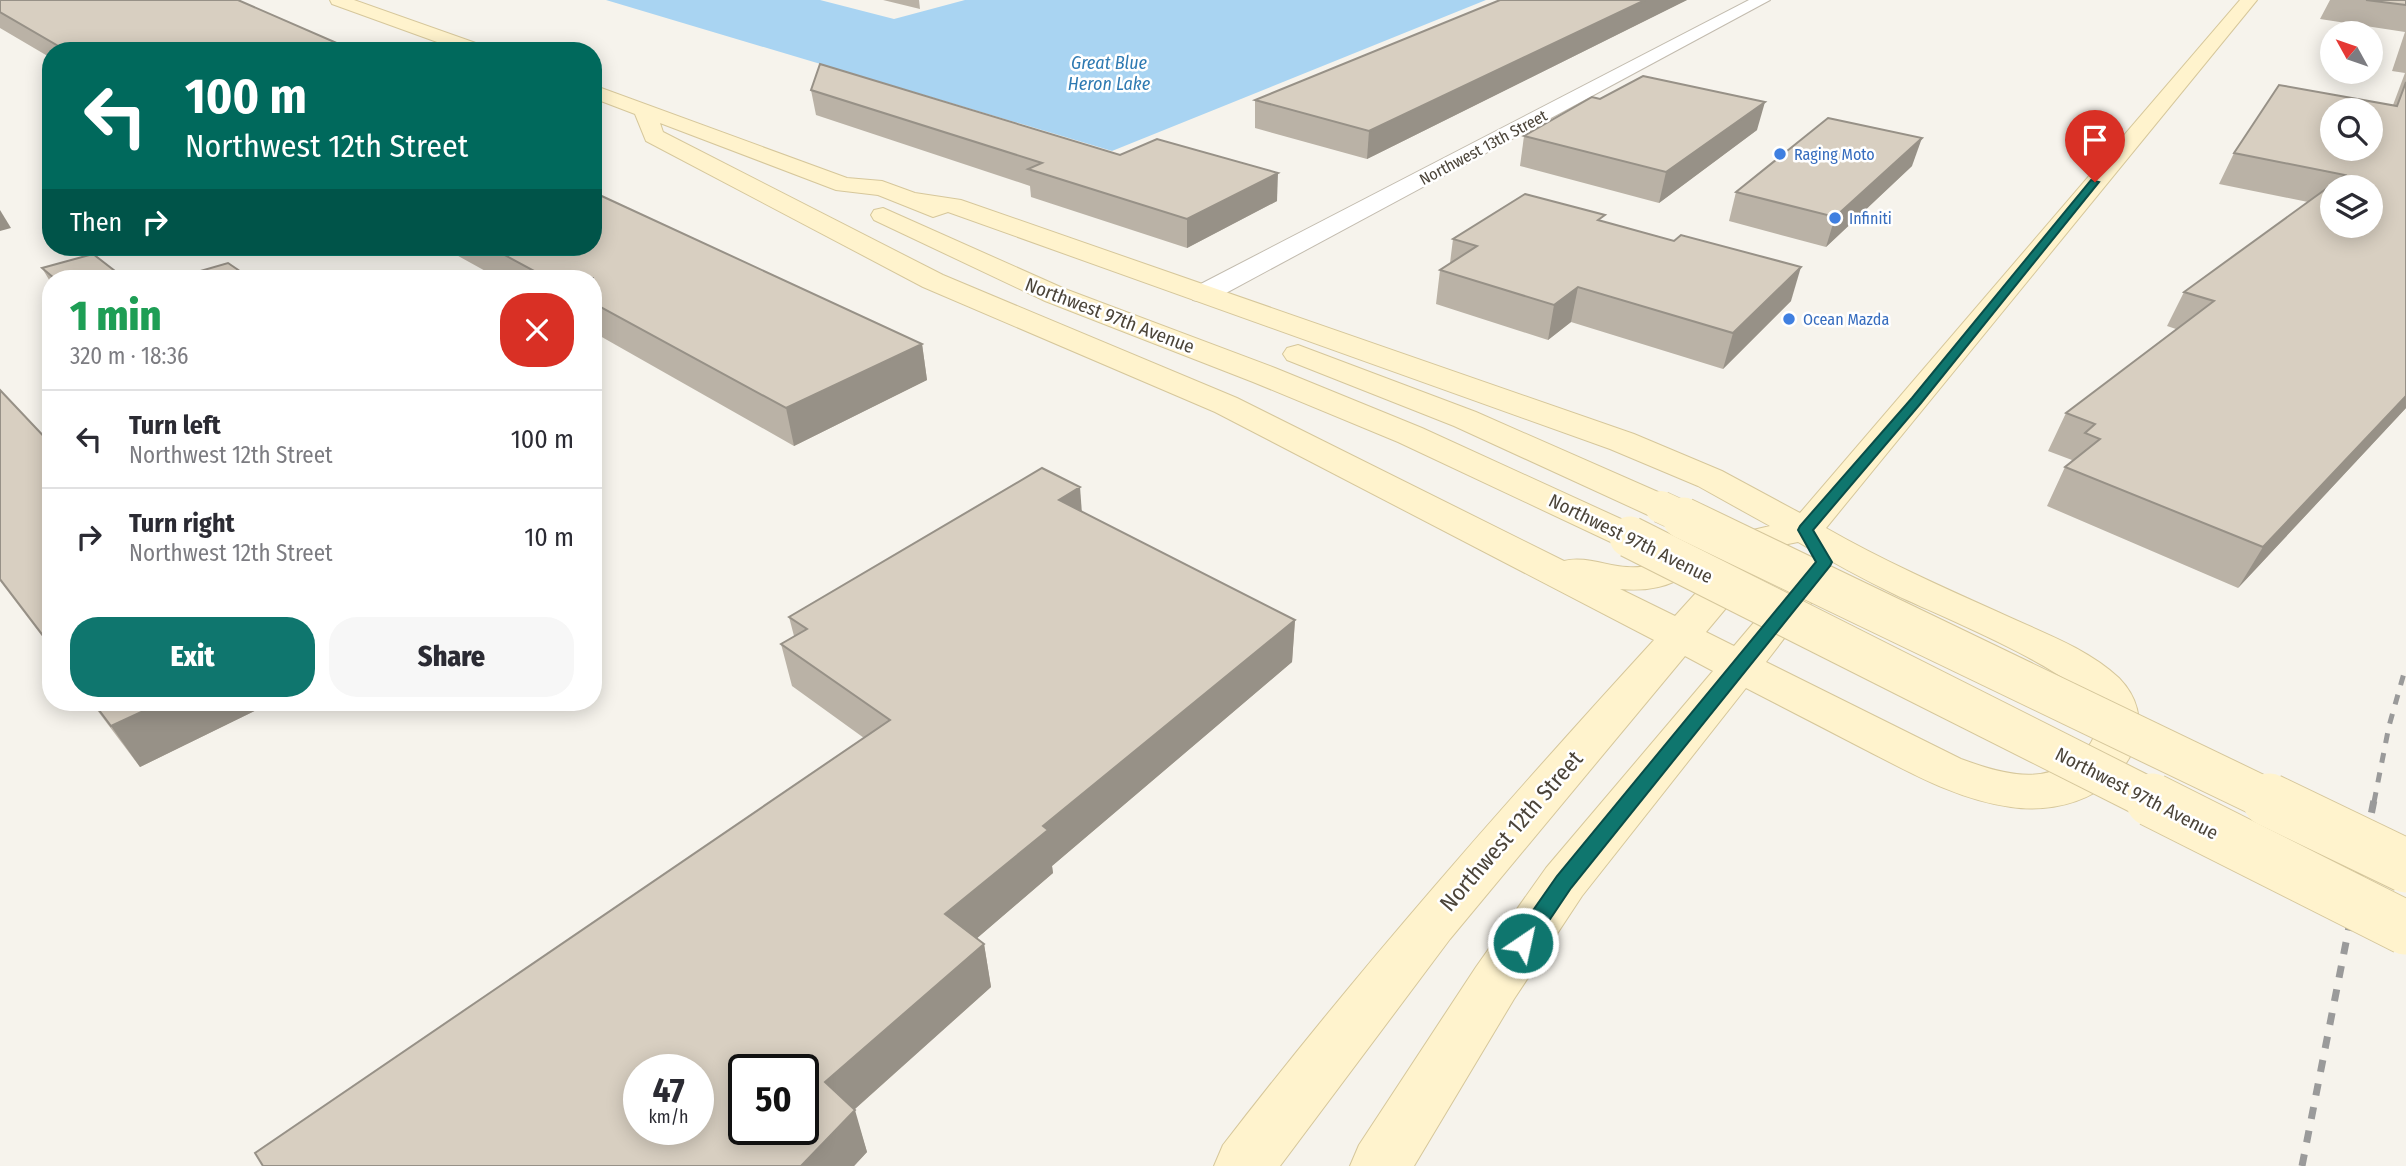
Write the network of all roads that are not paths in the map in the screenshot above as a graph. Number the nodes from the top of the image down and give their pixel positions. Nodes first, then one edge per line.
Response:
1 (338, 0) edge
2 (1762, 0) edge
3 (2249, 0) edge
4 (455, 42) edge
5 (602, 94) edge
6 (644, 110) junction
7 (844, 185) junction
8 (910, 200) junction
9 (1203, 293) junction
10 (1686, 467) junction
11 (1805, 530) junction
12 (1532, 560) junction
13 (1680, 636) junction
14 (1740, 666) junction
15 (2406, 866) edge
16 (2406, 928) edge
17 (1244, 1166) edge
18 (1380, 1166) edge

1 - 4 street
2 - 9 street, Northwest 13th Street
3 - 11 street
5 - 6 street, Northwest 97th Avenue
6 - 7 street, Northwest 97th Avenue
6 - 12 street
7 - 8 street, Northwest 97th Avenue
7 - 16 street, Northwest 97th Avenue, bridge
8 - 9 street
8 - 15 street, Northwest 97th Avenue, bridge
9 - 10 street
10 - 11 street
10 - 12 street
11 - 13 street, Northwest 12th Street
11 - 14 street
11 - 14 street
12 - 13 street
13 - 14 street
13 - 17 street, Northwest 12th Street
14 - 18 street

